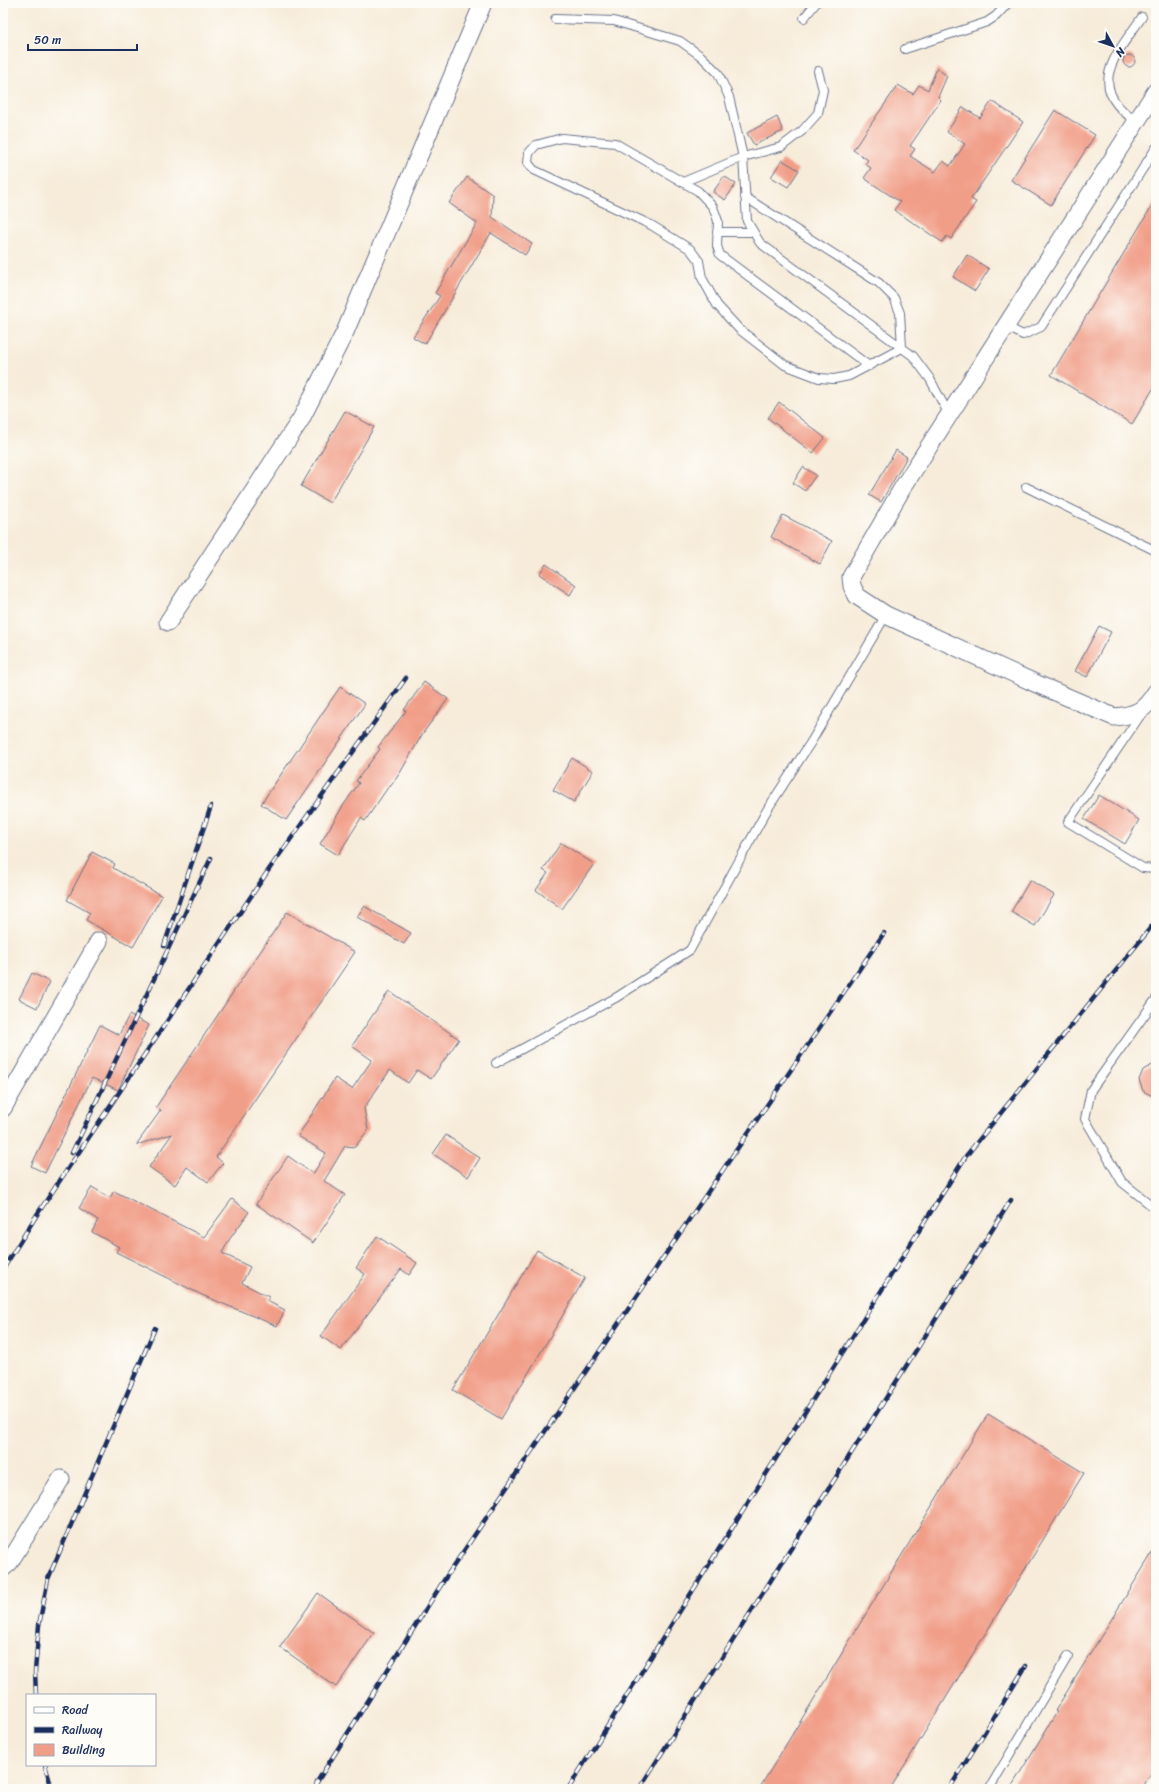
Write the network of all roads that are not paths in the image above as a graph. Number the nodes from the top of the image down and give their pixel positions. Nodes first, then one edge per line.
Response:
1 (483, 3) edge
2 (816, 3) edge
3 (1008, 3) edge
4 (1142, 17) dead end
5 (804, 18) dead end
6 (555, 19) dead end
7 (906, 49) dead end
8 (818, 71) dead end
9 (1156, 91) edge
10 (1136, 121) junction
11 (1156, 148) edge
12 (743, 158) junction
13 (683, 182) junction
14 (745, 197) junction
15 (718, 232) junction
16 (752, 232) junction
17 (1004, 326) junction
18 (902, 348) junction
19 (869, 366) junction
20 (949, 416) junction
21 (1026, 488) dead end
22 (1156, 551) edge
23 (886, 615) junction
24 (168, 622) dead end
25 (1156, 692) edge
26 (1146, 707) junction
27 (1156, 869) edge
28 (99, 941) dead end
29 (1156, 999) edge
30 (496, 1064) dead end
31 (3, 1108) edge
32 (1156, 1209) edge
33 (61, 1479) dead end
34 (3, 1568) edge
35 (1068, 1656) dead end
36 (989, 1789) edge

1 - 24 street
2 - 5 lane
3 - 7 lane
4 - 10 lane
6 - 12 lane
8 - 12 lane
9 - 10 street
10 - 17 street
11 - 17 lane
12 - 13 lane
12 - 14 lane
13 - 15 lane
13 - 19 lane
14 - 16 lane
14 - 18 lane
15 - 16 lane
15 - 19 lane
16 - 18 lane
17 - 20 street
18 - 19 lane
18 - 20 lane
20 - 23 street
21 - 22 lane
23 - 26 street
23 - 30 lane
25 - 26 street
26 - 27 lane
28 - 31 street
29 - 32 lane
33 - 34 street
35 - 36 lane

